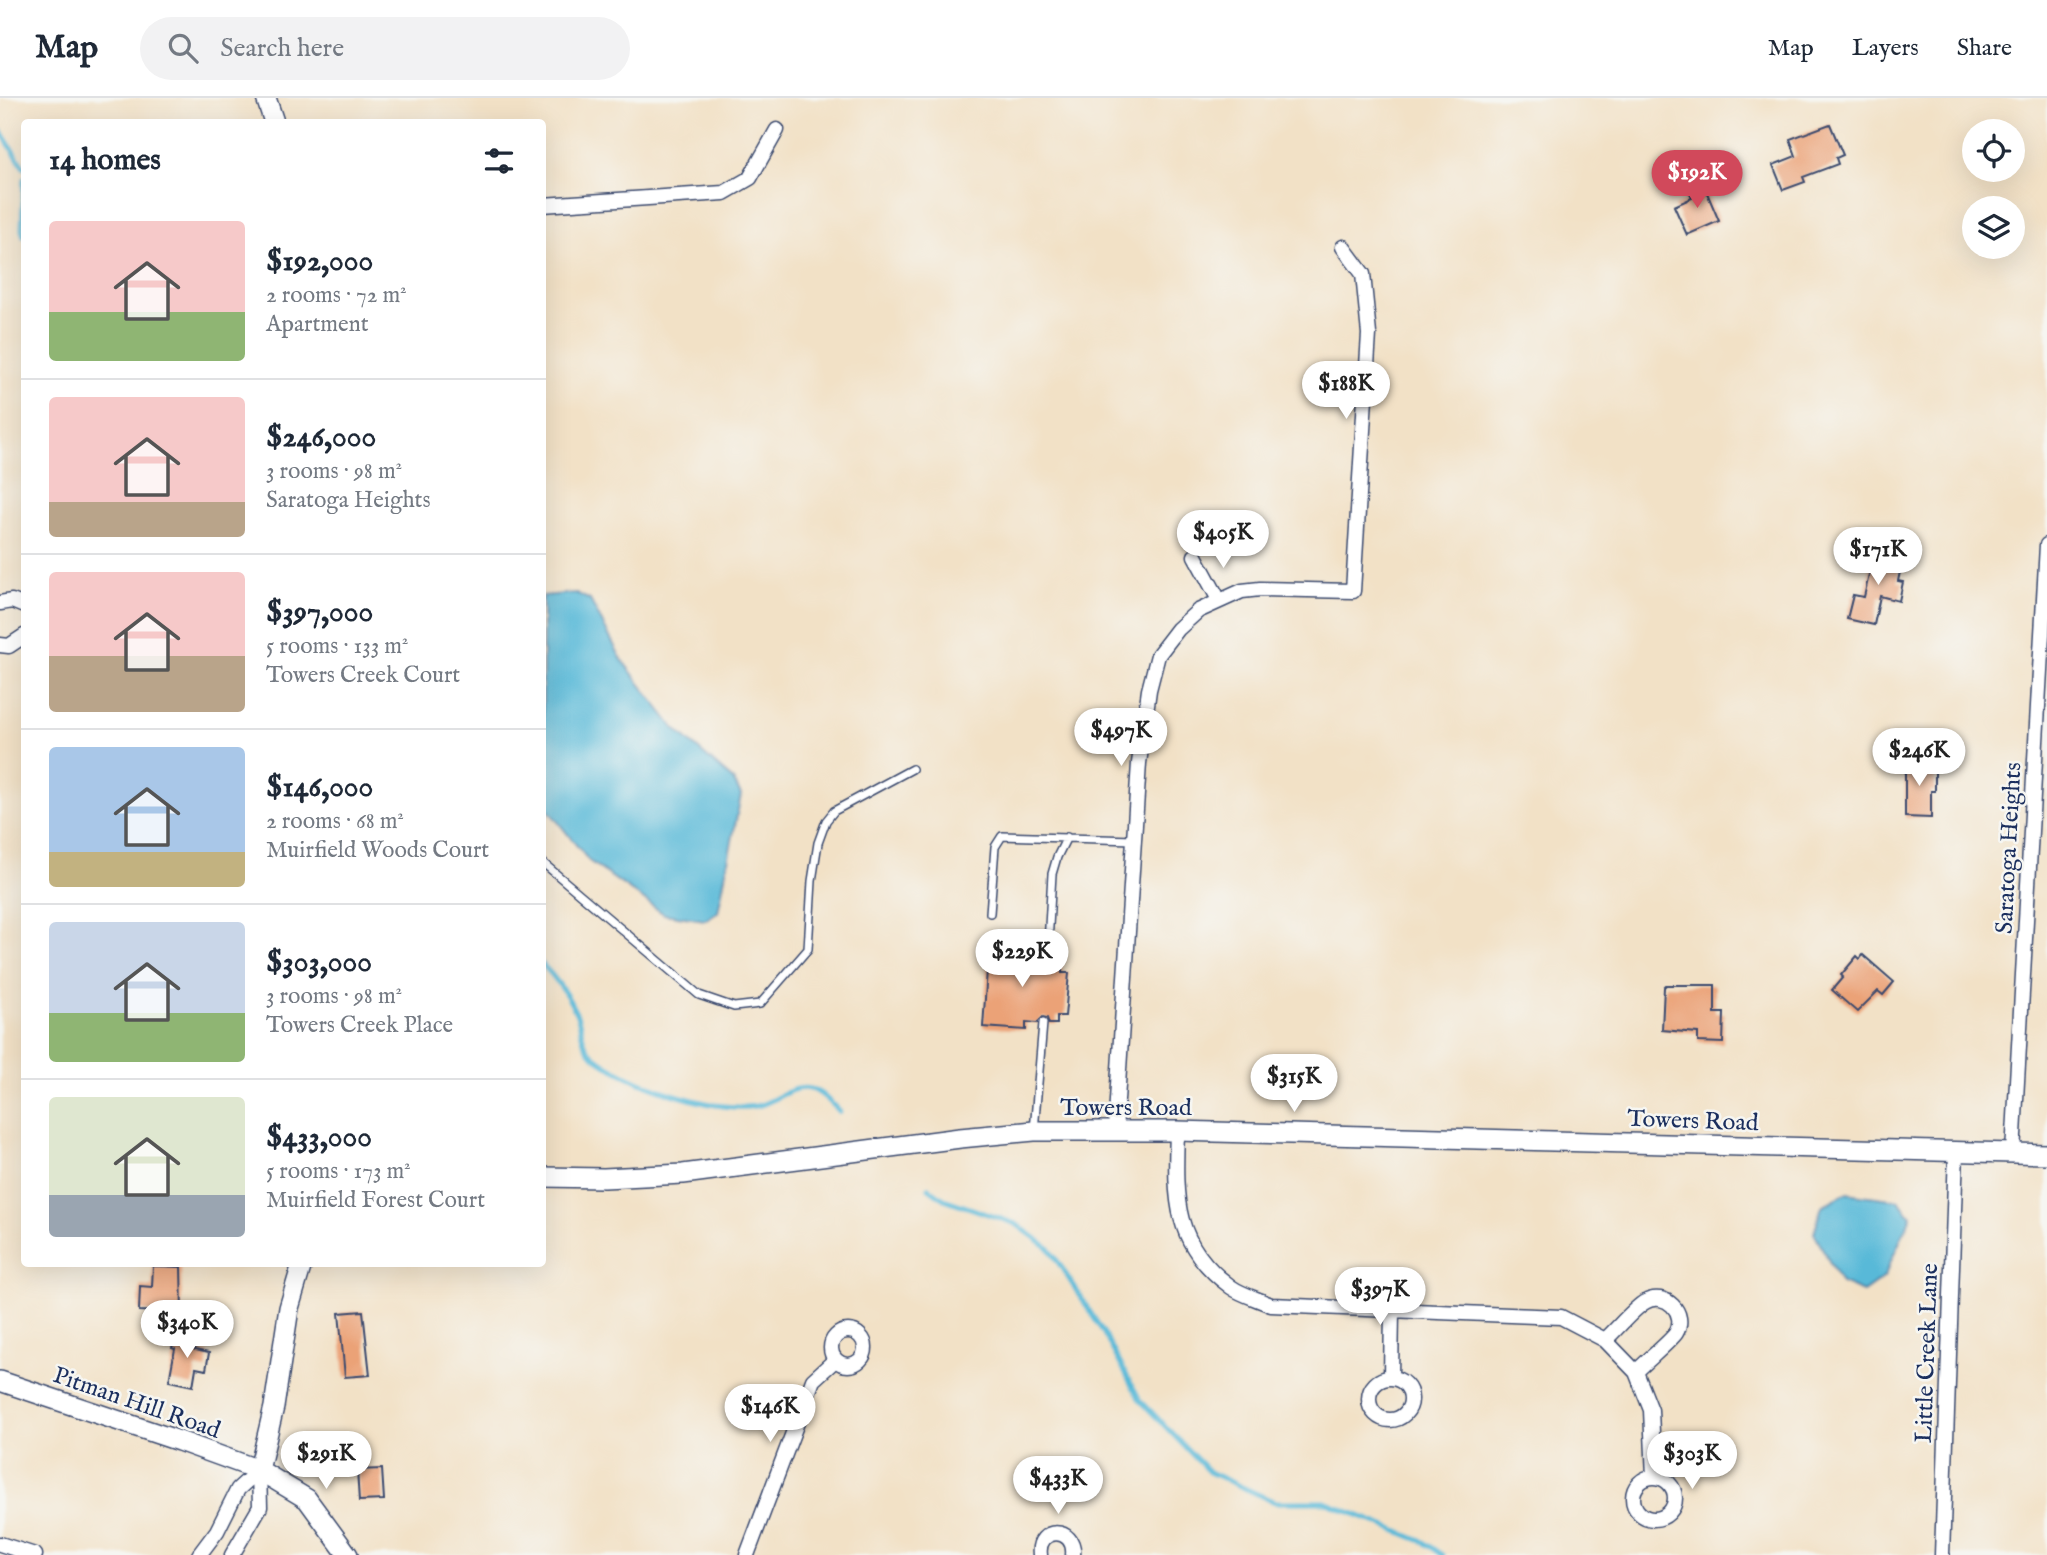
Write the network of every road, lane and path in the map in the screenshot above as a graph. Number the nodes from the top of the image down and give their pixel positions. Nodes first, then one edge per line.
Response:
1 (266, 98) edge
2 (273, 119) edge
3 (777, 130) dead end
4 (546, 205) edge
5 (1343, 247) dead end
6 (2047, 545) edge
7 (1195, 556) dead end
8 (1219, 600) junction
9 (0, 603) edge
10 (21, 605) edge
11 (21, 638) edge
12 (0, 645) edge
13 (912, 769) dead end
14 (1067, 837) junction
15 (1134, 840) junction
16 (546, 865) edge
17 (990, 913) dead end
18 (1047, 961) dead end
19 (1043, 1023) dead end
20 (1115, 1130) junction
21 (1034, 1131) junction
22 (1177, 1131) junction
23 (1955, 1152) junction
24 (2014, 1153) junction
25 (2047, 1154) edge
26 (546, 1177) edge
27 (304, 1267) edge
28 (1392, 1310) junction
29 (1605, 1340) junction
30 (835, 1360) dead end
31 (1636, 1372) junction
32 (1391, 1377) dead end
33 (0, 1381) edge
34 (259, 1470) junction
35 (1654, 1477) dead end
36 (217, 1531) junction
37 (0, 1545) edge
38 (235, 1550) edge
39 (35, 1555) edge
40 (199, 1555) edge
41 (348, 1555) edge
42 (747, 1555) edge
43 (1040, 1555) edge
44 (1073, 1555) edge
45 (1942, 1555) edge

1 - 2 main road
3 - 4 street
5 - 8 street
6 - 24 street, Saratoga Heights
7 - 8 street
8 - 15 street
9 - 10 street
11 - 12 street
13 - 16 lane
14 - 15 lane
14 - 17 lane
14 - 18 lane
15 - 20 street
19 - 21 lane
20 - 21 main road, Towers Road
20 - 22 main road, Towers Road
21 - 26 main road, Towers Road
22 - 23 main road, Towers Road
22 - 28 street
23 - 24 main road, Towers Road
23 - 45 street, Little Creek Lane
24 - 25 main road, Towers Road
27 - 34 main road
28 - 29 street
28 - 32 street
29 - 31 street
29 - 31 street
30 - 42 street
31 - 35 street
33 - 34 main road, Pitman Hill Road
34 - 36 street
34 - 38 street
34 - 41 main road, Pitman Hill Road
36 - 38 street
36 - 40 street
37 - 39 street
43 - 44 street

